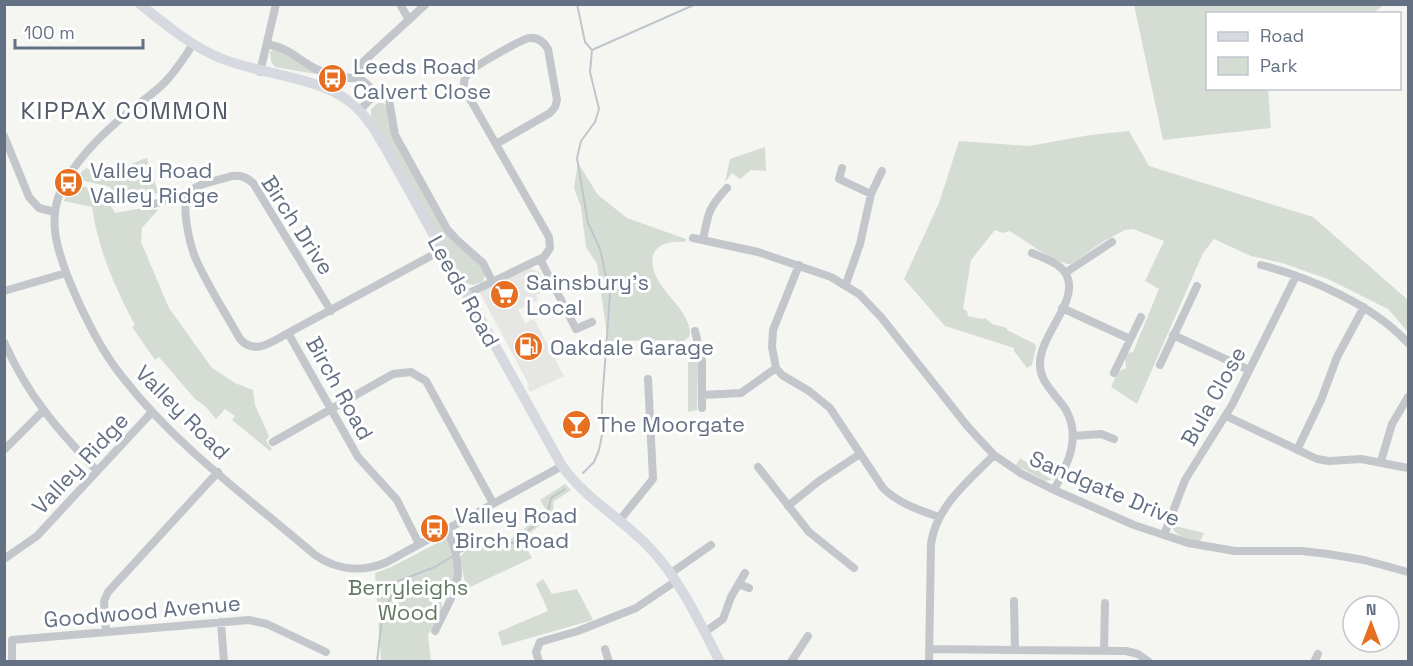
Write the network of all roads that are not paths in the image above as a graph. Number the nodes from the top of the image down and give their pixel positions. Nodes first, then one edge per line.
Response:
1 (140, 4) edge
2 (276, 4) edge
3 (400, 4) edge
4 (426, 4) edge
5 (409, 20) junction
6 (193, 44) junction
7 (267, 44) junction
8 (260, 72) junction
9 (360, 78) junction
10 (373, 96) junction
11 (360, 110) junction
12 (4, 136) edge
13 (496, 144) junction
14 (842, 168) dead end
15 (882, 171) dead end
16 (727, 188) dead end
17 (871, 194) junction
18 (186, 199) junction
19 (154, 204) dead end
20 (55, 212) junction
21 (693, 238) dead end
22 (703, 240) junction
23 (1112, 242) dead end
24 (442, 250) junction
25 (1032, 253) dead end
26 (540, 259) junction
27 (798, 265) junction
28 (1261, 265) dead end
29 (66, 273) junction
30 (1065, 273) junction
31 (1296, 276) junction
32 (492, 281) junction
33 (846, 284) junction
34 (1197, 286) dead end
35 (4, 291) edge
36 (467, 294) junction
37 (1364, 306) junction
38 (1062, 308) junction
39 (331, 311) junction
40 (1141, 317) dead end
41 (592, 322) dead end
42 (694, 331) dead end
43 (288, 333) junction
44 (1173, 335) junction
45 (1130, 339) junction
46 (1406, 340) edge
47 (4, 342) edge
48 (1160, 365) dead end
49 (776, 368) junction
50 (1249, 370) junction
51 (1114, 373) dead end
52 (648, 379) dead end
53 (702, 394) junction
54 (1408, 397) edge
55 (332, 408) junction
56 (702, 408) dead end
57 (43, 411) junction
58 (152, 412) junction
59 (1226, 416) junction
60 (1073, 436) junction
61 (1114, 439) dead end
62 (273, 442) dead end
63 (4, 450) edge
64 (1297, 450) junction
65 (860, 454) junction
66 (994, 455) junction
67 (1381, 461) junction
68 (562, 466) junction
69 (758, 467) dead end
70 (1408, 468) edge
71 (97, 471) junction
72 (218, 472) junction
73 (1054, 490) junction
74 (493, 503) junction
75 (788, 506) junction
76 (939, 517) junction
77 (619, 521) junction
78 (447, 529) junction
79 (1164, 535) junction
80 (419, 544) junction
81 (711, 545) dead end
82 (4, 559) edge
83 (854, 568) dead end
84 (1408, 572) edge
85 (745, 573) dead end
86 (674, 577) junction
87 (739, 584) junction
88 (749, 588) dead end
89 (1014, 601) dead end
90 (1105, 603) dead end
91 (221, 622) junction
92 (435, 630) dead end
93 (106, 632) junction
94 (705, 632) junction
95 (808, 636) dead end
96 (8, 640) edge
97 (929, 649) junction
98 (605, 650) dead end
99 (1015, 650) junction
100 (1104, 651) junction
101 (326, 652) dead end
102 (12, 662) edge
103 (224, 662) edge
104 (538, 662) edge
105 (609, 662) edge
106 (720, 662) edge
107 (791, 662) edge
108 (929, 662) edge
109 (1149, 662) edge

1 - 6 main road, Leeds Road
2 - 7 street
3 - 5 street
4 - 5 street
5 - 9 street
6 - 8 main road, Leeds Road
6 - 20 street, Valley Road
7 - 8 street
7 - 9 street
8 - 11 main road, Leeds Road
9 - 10 street
10 - 11 street
10 - 32 street, Leeds Road
11 - 24 main road, Leeds Road
12 - 20 street
13 - 13 street
13 - 26 street
14 - 17 street
15 - 17 street
16 - 22 street
17 - 33 street
18 - 19 street
18 - 39 street, Birch Drive
18 - 43 street
20 - 29 street, Valley Road
21 - 22 street, Sandgate Drive
22 - 27 street, Sandgate Drive
23 - 30 street
24 - 36 main road, Leeds Road
24 - 39 street, Birch Road
25 - 30 street
26 - 32 street
26 - 41 street
27 - 33 street, Sandgate Drive
27 - 49 street
28 - 31 street
29 - 35 street
29 - 58 street, Valley Road
30 - 38 street
31 - 37 street
31 - 50 street, Bula Close
32 - 36 street
33 - 66 street, Sandgate Drive
34 - 44 street
36 - 68 main road, Leeds Road
37 - 46 street
37 - 64 street
38 - 45 street
38 - 60 street
39 - 43 street, Birch Road
40 - 45 street
42 - 53 street
43 - 55 street, Birch Road
44 - 48 street
44 - 50 street
45 - 51 street
47 - 57 street
49 - 53 street
49 - 65 street
50 - 59 street, Bula Close
52 - 77 street
53 - 56 street
54 - 67 street
55 - 62 street
55 - 74 street
55 - 80 street, Birch Road
57 - 63 street
57 - 71 street
58 - 71 street, Valley Ridge
58 - 72 street, Valley Road
59 - 64 street
59 - 79 street, Bula Close
60 - 61 street
60 - 73 street
64 - 67 street
65 - 75 street
65 - 76 street
66 - 73 street, Sandgate Drive
66 - 76 street
67 - 70 street
68 - 74 street, Valley Road
68 - 77 main road, Leeds Road
69 - 75 street
71 - 82 street, Valley Ridge
72 - 80 street, Valley Road
72 - 93 street
73 - 79 street, Sandgate Drive
74 - 78 street, Valley Road
75 - 83 street
76 - 97 street
77 - 86 main road, Leeds Road
78 - 80 street, Valley Road
78 - 92 street
79 - 84 street, Sandgate Drive
81 - 86 street
85 - 87 street
86 - 94 main road, Leeds Road
86 - 104 street
87 - 88 street
87 - 94 street
89 - 99 street
90 - 100 street
91 - 93 street, Goodwood Avenue
91 - 101 street, Goodwood Avenue
91 - 103 street
93 - 96 street, Goodwood Avenue
94 - 106 main road, Leeds Road
95 - 107 street
96 - 102 street, Goodwood Avenue
97 - 99 street
97 - 108 street
98 - 105 street
99 - 100 street
100 - 109 street

